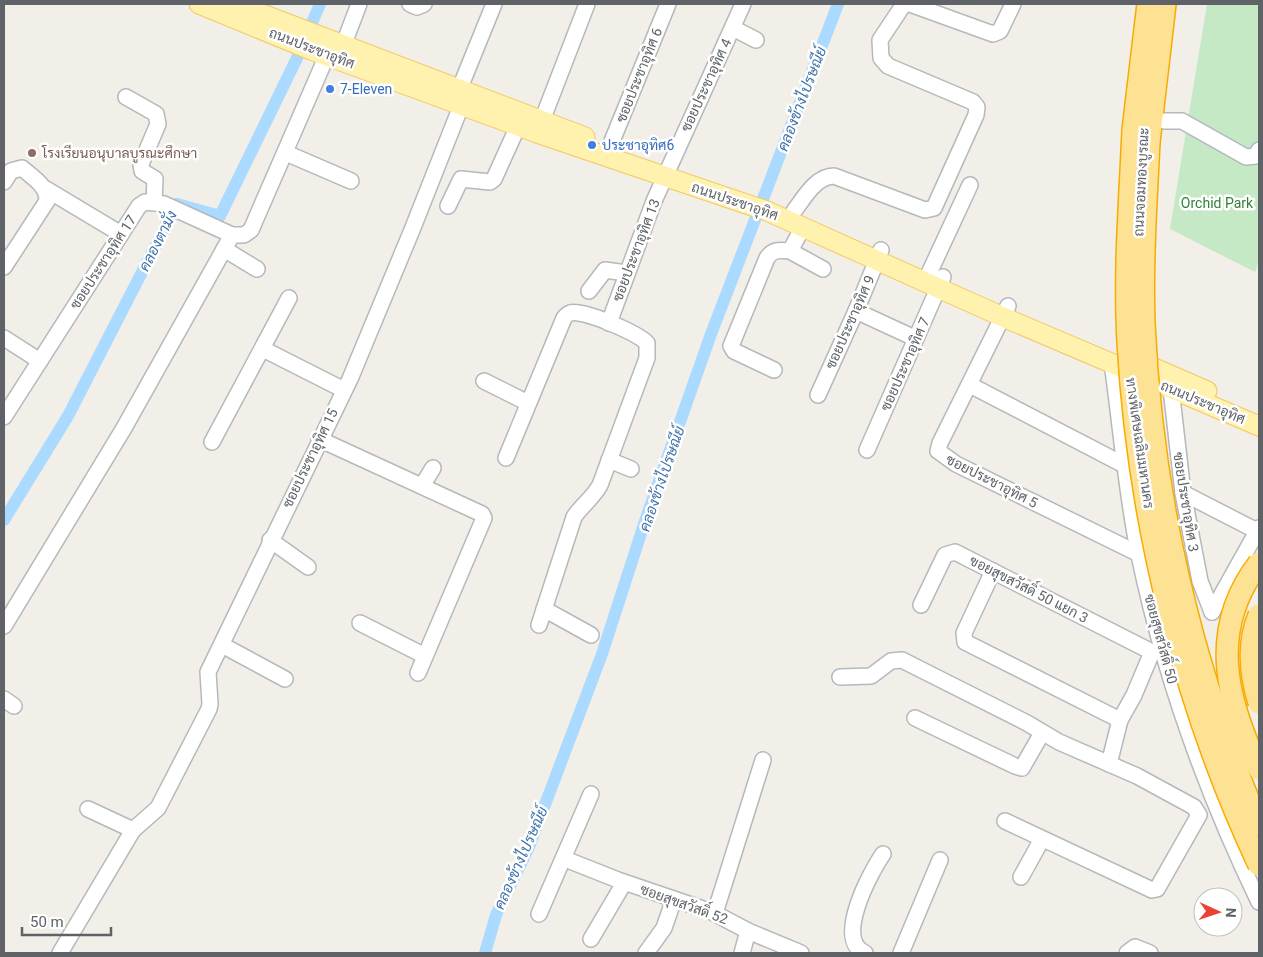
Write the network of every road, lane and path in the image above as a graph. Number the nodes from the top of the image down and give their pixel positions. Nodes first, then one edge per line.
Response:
1 (199, 4) edge
2 (236, 4) edge
3 (359, 4) edge
4 (410, 4) edge
5 (424, 4) edge
6 (494, 4) edge
7 (587, 4) edge
8 (668, 4) edge
9 (743, 4) edge
10 (904, 4) edge
11 (910, 4) edge
12 (1013, 4) edge
13 (1148, 4) edge
14 (1157, 4) edge
15 (1165, 4) edge
16 (733, 28) junction
17 (289, 32) junction
18 (756, 40) dead end
19 (327, 46) junction
20 (126, 97) dead end
21 (460, 97) junction
22 (1164, 121) dead end
23 (518, 126) junction
24 (540, 127) junction
25 (610, 146) junction
26 (1259, 150) edge
27 (286, 152) junction
28 (667, 172) junction
29 (351, 181) dead end
30 (4, 182) edge
31 (970, 185) dead end
32 (46, 189) junction
33 (159, 203) junction
34 (448, 206) dead end
35 (798, 219) junction
36 (121, 234) junction
37 (232, 235) junction
38 (224, 249) junction
39 (790, 251) junction
40 (879, 255) junction
41 (4, 267) edge
42 (823, 268) dead end
43 (257, 269) dead end
44 (626, 273) junction
45 (934, 280) junction
46 (589, 291) dead end
47 (289, 298) dead end
48 (856, 311) junction
49 (1006, 311) junction
50 (609, 323) junction
51 (908, 335) dead end
52 (4, 338) edge
53 (263, 348) junction
54 (1138, 360) junction
55 (40, 361) junction
56 (1112, 363) junction
57 (774, 370) dead end
58 (484, 381) dead end
59 (970, 385) junction
60 (1171, 389) junction
61 (344, 390) junction
62 (818, 395) dead end
63 (528, 403) junction
64 (1259, 413) edge
65 (4, 418) edge
66 (1259, 426) edge
67 (319, 439) junction
68 (212, 442) dead end
69 (868, 450) dead end
70 (506, 458) dead end
71 (609, 460) junction
72 (1126, 466) junction
73 (433, 468) dead end
74 (631, 469) dead end
75 (422, 486) junction
76 (1183, 493) junction
77 (1258, 530) edge
78 (270, 540) junction
79 (1139, 554) junction
80 (1259, 563) edge
81 (308, 567) dead end
82 (993, 571) junction
83 (922, 605) dead end
84 (544, 609) junction
85 (1212, 612) junction
86 (1259, 615) edge
87 (360, 623) dead end
88 (539, 625) dead end
89 (4, 626) edge
90 (591, 635) dead end
91 (1259, 635) edge
92 (222, 645) junction
93 (1158, 651) junction
94 (425, 656) junction
95 (418, 673) dead end
96 (840, 677) dead end
97 (285, 679) dead end
98 (1259, 703) edge
99 (914, 718) dead end
100 (1120, 720) junction
101 (1042, 732) junction
102 (763, 760) dead end
103 (1110, 764) junction
104 (1259, 770) edge
105 (591, 794) dead end
106 (88, 809) dead end
107 (1005, 821) dead end
108 (1259, 824) edge
109 (133, 830) junction
110 (1042, 839) junction
111 (883, 854) dead end
112 (565, 859) junction
113 (940, 860) dead end
114 (1259, 865) edge
115 (1021, 877) dead end
116 (624, 883) junction
117 (674, 900) junction
118 (1259, 902) edge
119 (715, 913) junction
120 (539, 914) dead end
121 (748, 931) junction
122 (591, 939) dead end
123 (60, 953) edge
124 (646, 953) edge
125 (742, 953) edge
126 (800, 953) edge
127 (864, 953) edge
128 (901, 953) edge
129 (1127, 953) edge
130 (1150, 953) edge

1 - 17 main road, ถนนประชาอุทิศ
2 - 17 main road, ถนนประชาอุทิศ
3 - 19 street
4 - 5 street
6 - 21 street, ซอยประชาอุทิศ 15
7 - 24 street
8 - 25 street, ซอยประชาอุทิศ 6
9 - 16 street, ซอยประชาอุทิศ 4
10 - 35 street
11 - 12 street
13 - 114 highway, ทางพิเศษเฉลิมมหานคร, bridge
14 - 54 street, ถนนจอมทองบูรณะ
15 - 108 highway, ทางพิเศษเฉลิมมหานคร, bridge
16 - 18 street
16 - 28 street, ซอยประชาอุทิศ 4
17 - 19 main road, ถนนประชาอุทิศ
19 - 21 main road, ถนนประชาอุทิศ
19 - 27 street
20 - 33 street
21 - 23 main road, ถนนประชาอุทิศ
21 - 24 main road, ถนนประชาอุทิศ
21 - 61 street, ซอยประชาอุทิศ 15
22 - 26 street
23 - 24 main road, ถนนประชาอุทิศ
23 - 34 street
24 - 25 main road, ถนนประชาอุทิศ
24 - 28 main road, ถนนประชาอุทิศ
25 - 28 main road, ถนนประชาอุทิศ
27 - 29 street
27 - 37 street
28 - 35 main road, ถนนประชาอุทิศ
28 - 44 street, ซอยประชาอุทิศ 13
30 - 32 street
31 - 45 street, ซอยประชาอุทิศ 7
32 - 36 street
32 - 41 street
33 - 36 street, ซอยประชาอุทิศ 17
33 - 37 street
35 - 39 street
35 - 40 main road, ถนนประชาอุทิศ
36 - 55 street, ซอยประชาอุทิศ 17
37 - 38 street
38 - 43 street
38 - 89 street
39 - 42 street
39 - 57 street
40 - 45 main road, ถนนประชาอุทิศ
40 - 48 street, ซอยประชาอุทิศ 9
44 - 46 street
44 - 50 street, ซอยประชาอุทิศ 13
45 - 49 main road, ถนนประชาอุทิศ
45 - 69 street, ซอยประชาอุทิศ 7
47 - 53 street
48 - 51 street
48 - 62 street, ซอยประชาอุทิศ 9
49 - 54 main road, ถนนประชาอุทิศ
49 - 56 main road, ถนนประชาอุทิศ
49 - 59 street, ซอยประชาอุทิศ 5
50 - 63 street
50 - 71 street
52 - 55 street
53 - 61 street
53 - 68 street
54 - 64 main road, ถนนประชาอุทิศ
55 - 65 street, ซอยประชาอุทิศ 17
56 - 60 main road, ถนนประชาอุทิศ
56 - 72 street, ซอยสุขสวัสดิ์ 50
58 - 63 street
59 - 72 street
59 - 79 street, ซอยประชาอุทิศ 5
60 - 66 main road, ถนนประชาอุทิศ
60 - 76 street, ซอยประชาอุทิศ 3
61 - 67 street, ซอยประชาอุทิศ 15
63 - 70 street
67 - 75 street
67 - 78 street, ซอยประชาอุทิศ 15
71 - 74 street
71 - 84 street
72 - 79 street, ซอยสุขสวัสดิ์ 50
73 - 75 street
75 - 94 street
76 - 77 street
76 - 85 street, ซอยประชาอุทิศ 3
77 - 85 street
78 - 81 street
78 - 92 street, ซอยประชาอุทิศ 15
79 - 93 street, ซอยสุขสวัสดิ์ 50
80 - 104 highway, bridge
82 - 83 street, ฃอยสุขสวัสดิ์ 50 แยก 3
82 - 93 street, ฃอยสุขสวัสดิ์ 50 แยก 3
82 - 100 street
84 - 88 street
84 - 90 street
85 - 91 street
86 - 98 highway, bridge
87 - 94 street
92 - 97 street
92 - 109 street, ซอยประชาอุทิศ 15
93 - 100 street
93 - 118 street, ซอยสุขสวัสดิ์ 50
94 - 95 street
96 - 101 street
99 - 101 street
100 - 103 street
101 - 103 street
102 - 119 street
103 - 110 street
105 - 112 street
106 - 109 street
107 - 110 street
109 - 123 street
110 - 115 street
111 - 127 street
112 - 116 street, ซอยสุขสวัสดิ์ 52
112 - 120 street
113 - 128 street
116 - 117 street, ซอยสุขสวัสดิ์ 52
116 - 122 street
117 - 119 street, ซอยสุขสวัสดิ์ 52
117 - 124 street
119 - 121 street, ซอยสุขสวัสดิ์ 52
121 - 125 street
121 - 126 street, ซอยสุขสวัสดิ์ 52
129 - 130 street

